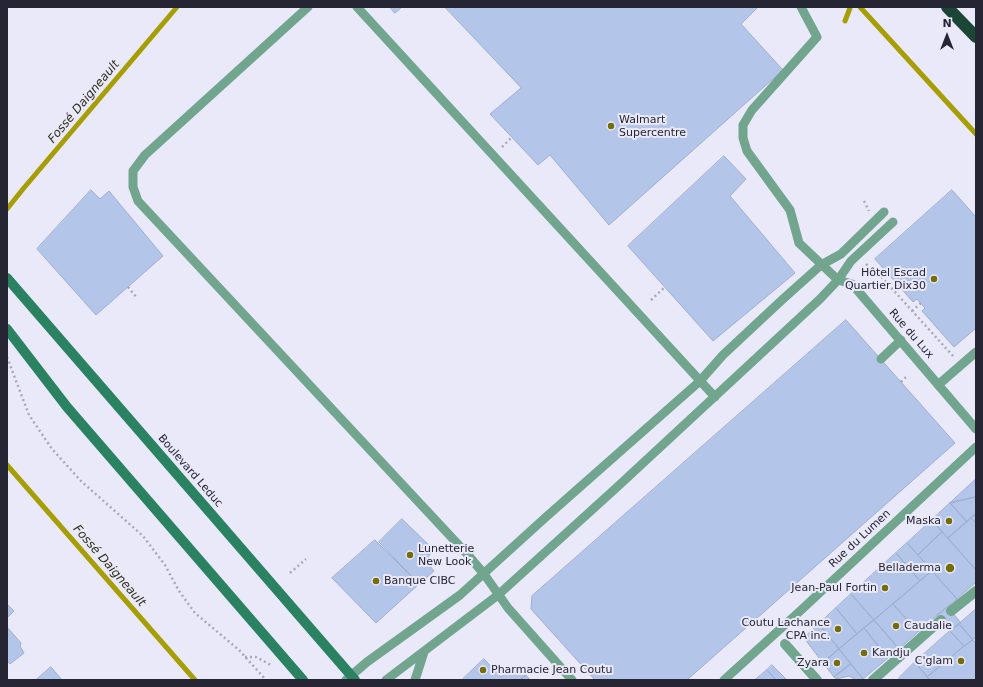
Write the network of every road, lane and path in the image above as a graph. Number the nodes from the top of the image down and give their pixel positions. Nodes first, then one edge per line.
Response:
1 (308, 7) edge
2 (357, 7) edge
3 (801, 7) edge
4 (947, 7) edge
5 (976, 37) edge
6 (884, 212) dead end
7 (894, 222) dead end
8 (864, 262) dead end
9 (821, 265) junction
10 (7, 278) edge
11 (838, 280) junction
12 (128, 287) dead end
13 (664, 287) dead end
14 (137, 298) dead end
15 (651, 300) dead end
16 (921, 303) dead end
17 (912, 311) junction
18 (7, 329) edge
19 (901, 340) junction
20 (976, 352) edge
21 (7, 357) edge
22 (881, 359) dead end
23 (956, 359) dead end
24 (906, 377) dead end
25 (700, 380) junction
26 (901, 382) dead end
27 (938, 385) junction
28 (715, 396) junction
29 (976, 429) edge
30 (976, 447) edge
31 (306, 559) dead end
32 (290, 573) dead end
33 (484, 574) junction
34 (976, 591) edge
35 (498, 595) junction
36 (951, 611) dead end
37 (941, 620) dead end
38 (785, 644) dead end
39 (424, 652) junction
40 (245, 657) junction
41 (274, 668) dead end
42 (351, 678) edge
43 (266, 680) edge
44 (303, 680) edge
45 (386, 680) edge
46 (415, 680) edge
47 (572, 680) edge
48 (724, 680) edge
49 (818, 680) edge
50 (873, 680) edge

1 - 33 lane
2 - 25 lane
3 - 9 lane, Rue du Lux
4 - 5 highway
6 - 9 lane
7 - 11 lane
8 - 17 path
9 - 11 lane, Rue du Lux
9 - 25 lane
10 - 42 street, Boulevard Leduc
11 - 19 lane, Rue du Lux
11 - 28 lane
12 - 14 path
13 - 15 path
16 - 17 path
17 - 23 path
18 - 44 street
19 - 22 lane
19 - 27 lane, Rue du Lux
20 - 27 lane
21 - 40 path
24 - 26 path
25 - 28 lane
25 - 33 lane
27 - 29 lane, Rue du Lux
28 - 35 lane
30 - 48 lane, Rue du Lumen
31 - 32 path
33 - 35 lane
33 - 42 lane
34 - 36 street
35 - 39 lane
35 - 47 lane
37 - 50 street
38 - 49 street
39 - 45 lane
39 - 46 lane
40 - 41 path
40 - 43 path

